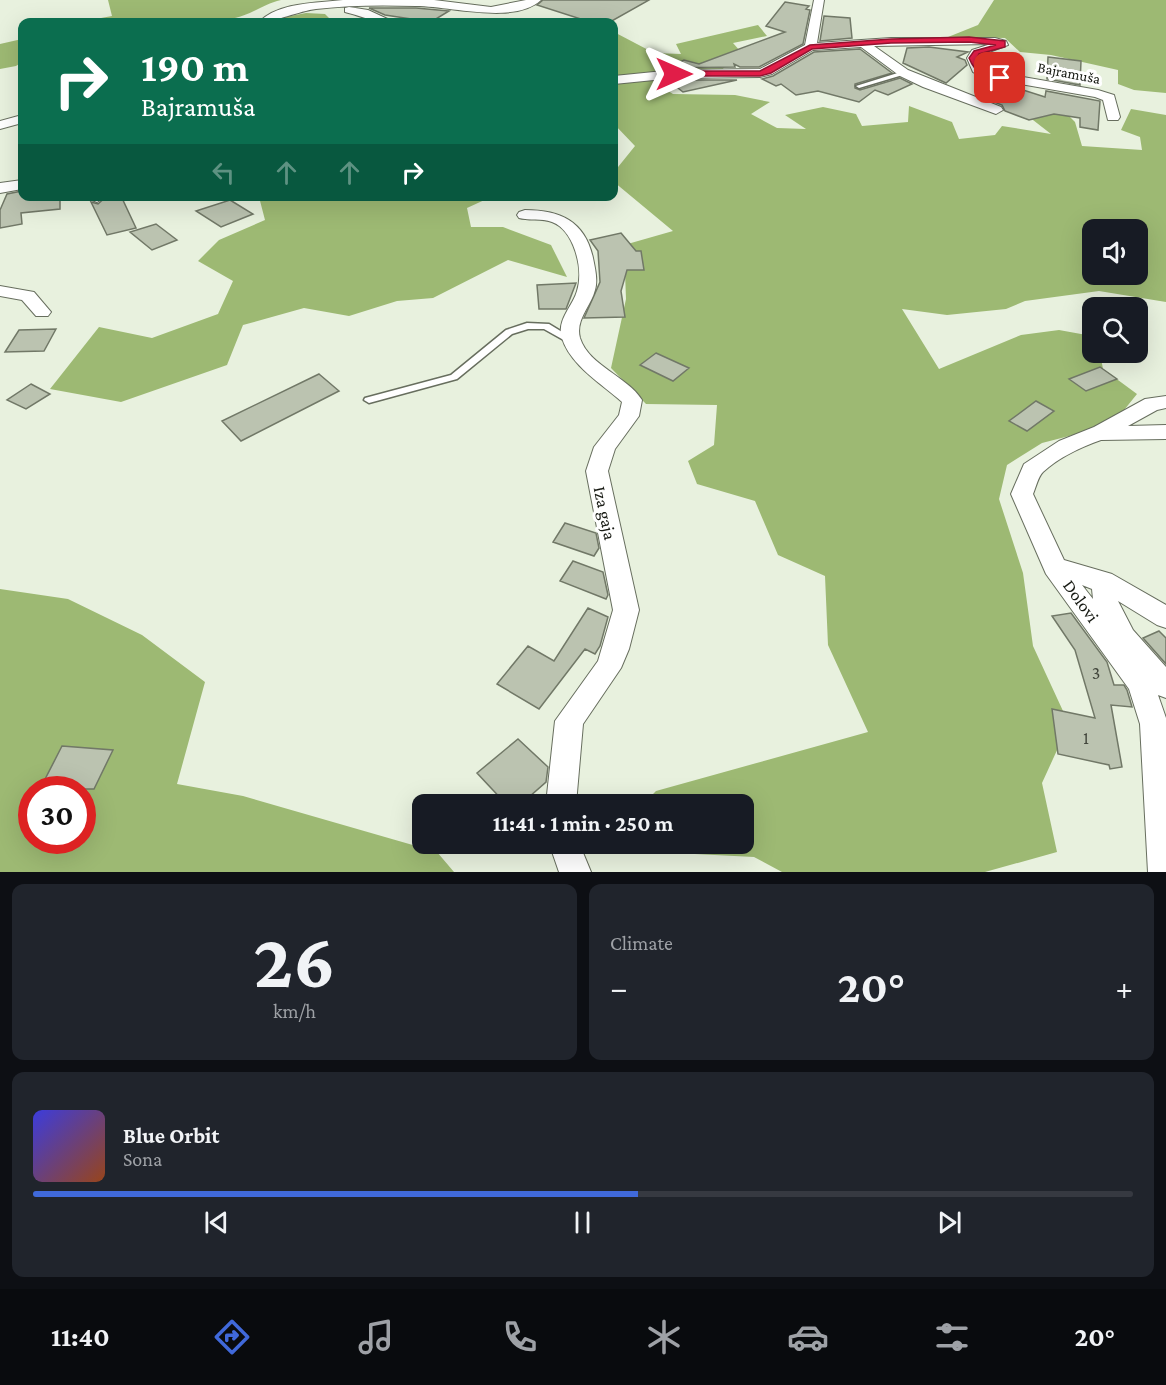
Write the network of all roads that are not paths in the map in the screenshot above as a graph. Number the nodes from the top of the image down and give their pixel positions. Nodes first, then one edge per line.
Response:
1 (536, 0) edge
2 (819, 0) edge
3 (291, 10) junction
4 (269, 18) edge
5 (378, 18) edge
6 (863, 43) junction
7 (810, 47) junction
8 (904, 73) junction
9 (618, 80) edge
10 (860, 86) dead end
11 (996, 110) dead end
12 (1113, 117) dead end
13 (18, 120) edge
14 (0, 125) edge
15 (18, 186) edge
16 (0, 188) edge
17 (525, 215) dead end
18 (0, 291) edge
19 (42, 312) dead end
20 (572, 341) junction
21 (369, 400) dead end
22 (1166, 402) edge
23 (1166, 432) edge
24 (1099, 433) junction
25 (1055, 567) junction
26 (1103, 581) junction
27 (1166, 618) edge
28 (1166, 686) edge
29 (562, 794) edge
30 (568, 854) edge
31 (575, 872) edge
32 (1164, 872) edge

1 - 3 street
2 - 7 street
3 - 4 street
3 - 5 street
6 - 7 street, Bajramuša
6 - 8 street
6 - 12 street, Bajramuša
7 - 9 street, Bajramuša
8 - 10 lane
8 - 11 street
13 - 14 street
15 - 16 street
17 - 20 street
18 - 19 street
20 - 21 lane
20 - 29 street, Iza gaja
22 - 24 street
23 - 24 street, Dolovi
24 - 25 street, Dolovi
25 - 26 street
25 - 32 street, Dolovi
26 - 27 street
26 - 28 street
30 - 31 street

